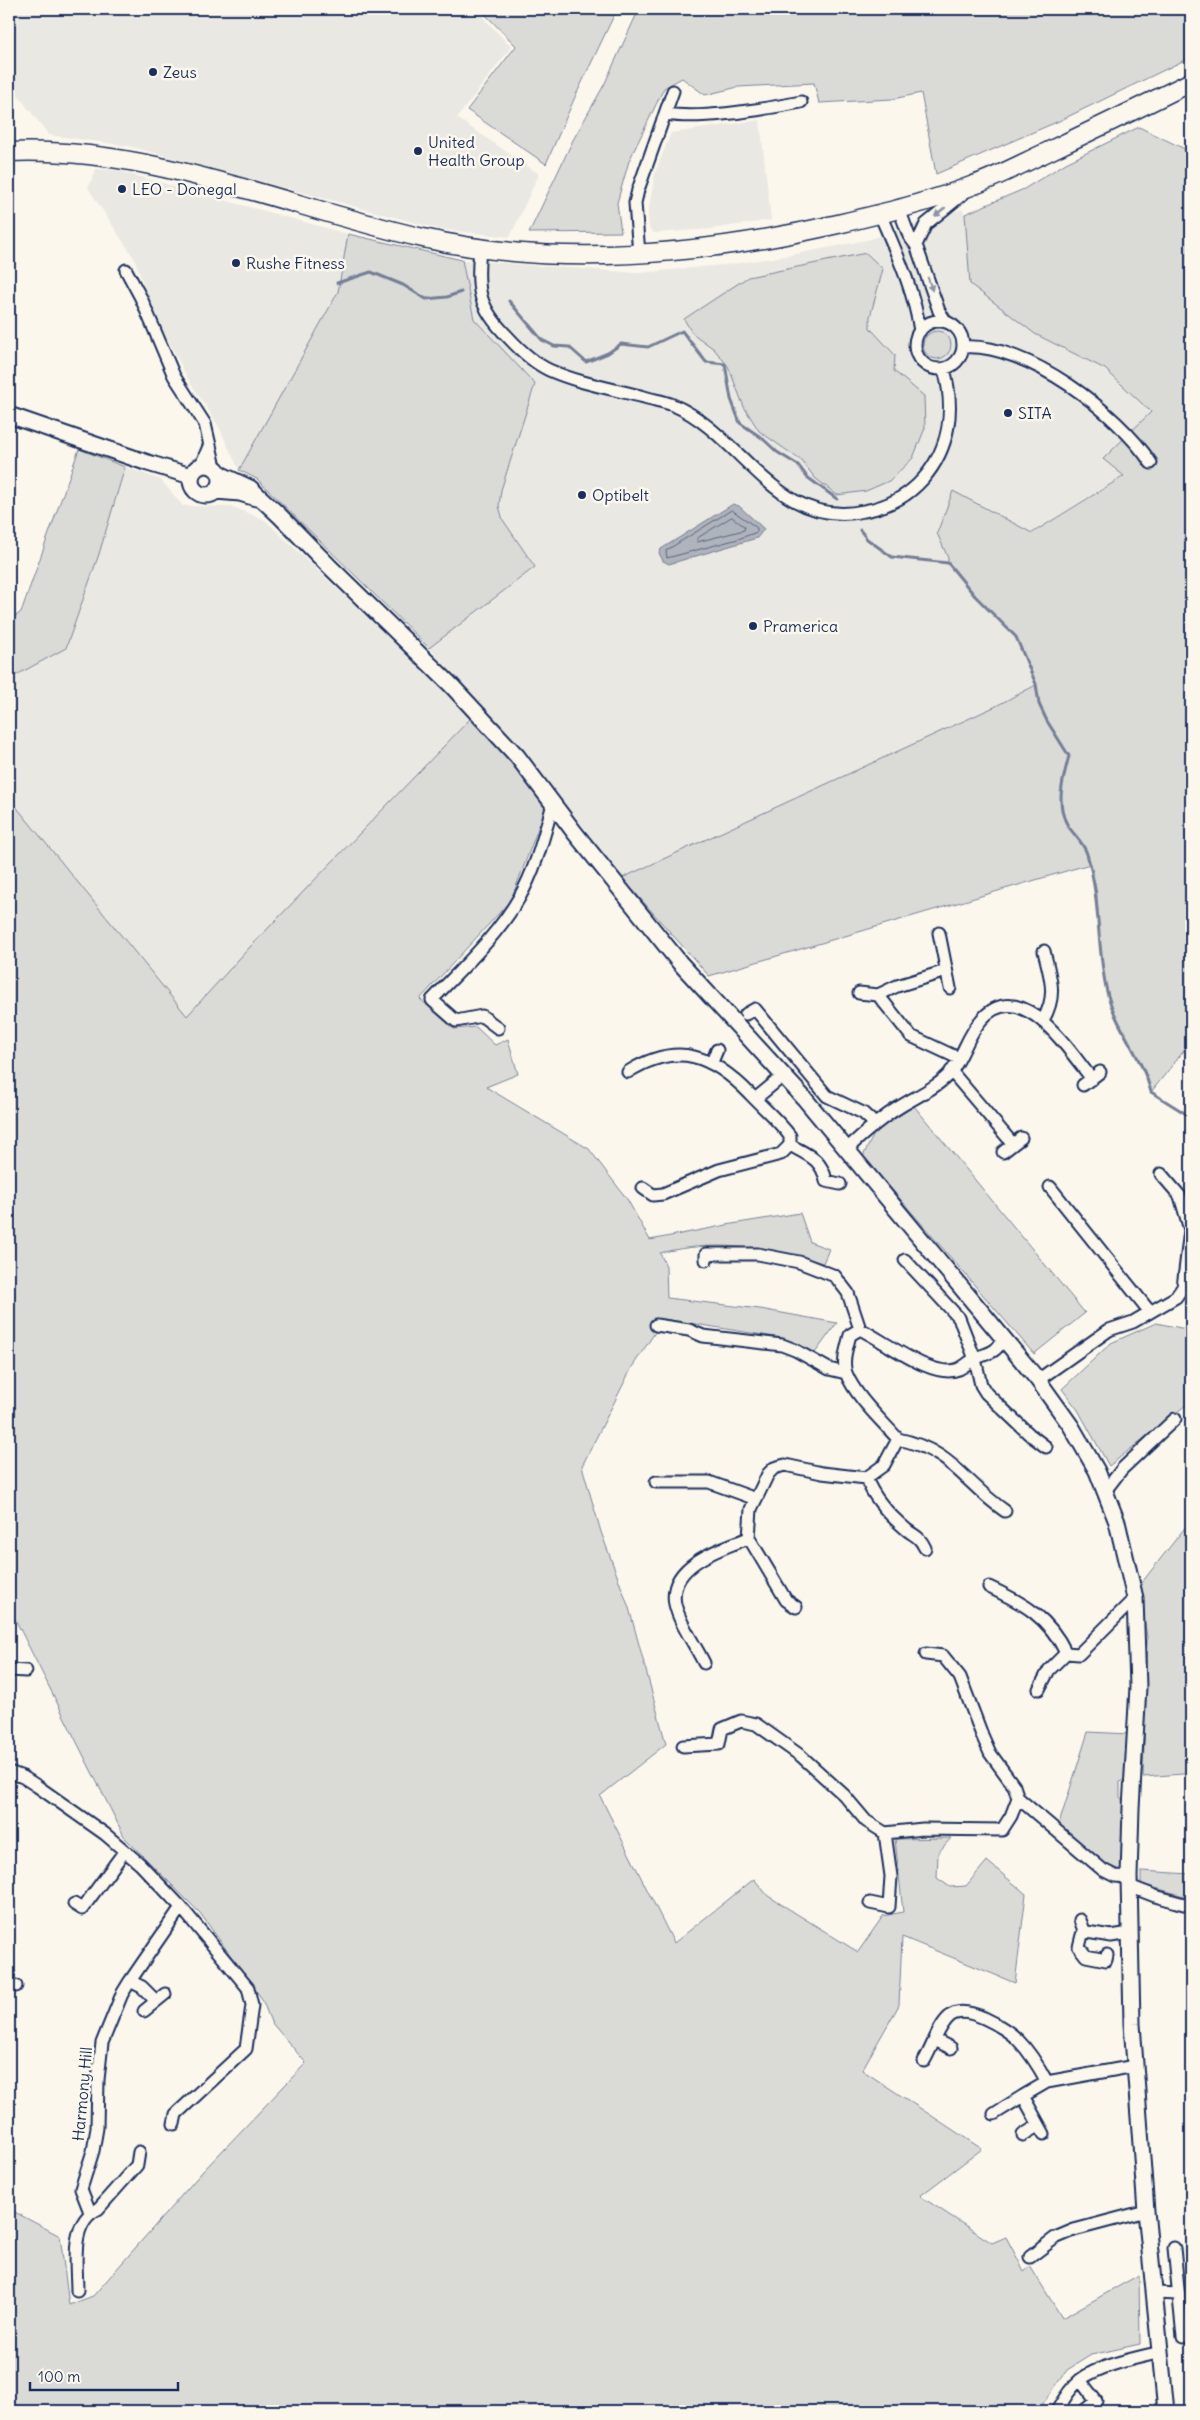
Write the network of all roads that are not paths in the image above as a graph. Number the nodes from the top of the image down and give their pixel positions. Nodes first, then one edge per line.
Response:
1 (1191, 82) edge
2 (673, 91) dead end
3 (801, 102) dead end
4 (666, 114) junction
5 (9, 152) edge
6 (972, 186) junction
7 (899, 209) junction
8 (880, 214) junction
9 (916, 245) junction
10 (480, 249) junction
11 (640, 254) junction
12 (126, 270) dead end
13 (946, 322) junction
14 (920, 331) junction
15 (964, 347) junction
16 (944, 369) junction
17 (9, 415) edge
18 (1151, 463) dead end
19 (207, 470) junction
20 (216, 492) junction
21 (266, 503) junction
22 (553, 804) junction
23 (939, 933) dead end
24 (1044, 951) dead end
25 (946, 971) junction
26 (950, 988) dead end
27 (859, 993) dead end
28 (878, 995) junction
29 (746, 1014) dead end
30 (1043, 1020) junction
31 (498, 1028) dead end
32 (717, 1050) dead end
33 (958, 1058) junction
34 (712, 1062) junction
35 (951, 1071) junction
36 (628, 1072) dead end
37 (783, 1076) junction
38 (1092, 1079) dead end
39 (755, 1099) junction
40 (874, 1124) junction
41 (790, 1146) junction
42 (847, 1149) junction
43 (1003, 1152) dead end
44 (1161, 1174) dead end
45 (840, 1184) dead end
46 (1050, 1187) dead end
47 (643, 1188) dead end
48 (706, 1260) dead end
49 (905, 1260) dead end
50 (1187, 1290) edge
51 (1150, 1312) junction
52 (656, 1325) dead end
53 (860, 1329) junction
54 (1003, 1340) junction
55 (975, 1359) junction
56 (846, 1373) junction
57 (1038, 1380) junction
58 (1175, 1419) dead end
59 (898, 1439) junction
60 (1152, 1442) junction
61 (1046, 1447) dead end
62 (1158, 1452) dead end
63 (866, 1478) junction
64 (656, 1482) dead end
65 (1105, 1491) junction
66 (756, 1499) junction
67 (1005, 1511) dead end
68 (750, 1538) junction
69 (925, 1548) dead end
70 (989, 1587) dead end
71 (1134, 1598) junction
72 (796, 1607) dead end
73 (1066, 1652) junction
74 (926, 1654) dead end
75 (704, 1663) dead end
76 (9, 1670) edge
77 (26, 1671) dead end
78 (1039, 1688) dead end
79 (683, 1746) dead end
80 (9, 1772) edge
81 (1018, 1798) junction
82 (885, 1833) junction
83 (124, 1852) junction
84 (1129, 1881) junction
85 (870, 1903) dead end
86 (74, 1904) dead end
87 (1191, 1906) edge
88 (181, 1907) junction
89 (1080, 1920) dead end
90 (1085, 1933) junction
91 (1130, 1933) junction
92 (1107, 1955) dead end
93 (130, 1981) junction
94 (144, 2011) dead end
95 (935, 2040) junction
96 (951, 2048) dead end
97 (924, 2061) dead end
98 (1135, 2066) junction
99 (1047, 2082) junction
100 (1023, 2096) junction
101 (994, 2114) dead end
102 (174, 2124) dead end
103 (1023, 2135) dead end
104 (139, 2152) dead end
105 (1146, 2211) junction
106 (90, 2212) junction
107 (1174, 2248) dead end
108 (1030, 2257) dead end
109 (78, 2291) dead end
110 (1154, 2293) junction
111 (1179, 2294) junction
112 (1184, 2337) dead end
113 (1161, 2352) junction
114 (1080, 2380) junction
115 (1057, 2411) edge
116 (1084, 2411) edge
117 (1166, 2411) edge

1 - 6 main road
2 - 4 street
3 - 4 street
4 - 11 street
5 - 10 main road
6 - 7 main road
6 -> 9 street
7 - 8 main road
7 - 9 street
8 - 11 main road
8 - 14 street
9 -> 13 street
10 - 11 main road
10 - 16 street
12 - 19 street
13 - 14 street
13 - 15 street
14 - 16 street
15 - 16 street
15 - 18 street
17 - 19 street
19 - 20 street
19 - 20 street
19 - 21 street
20 - 21 street
21 - 22 street
22 - 31 street
22 - 37 street
23 - 25 street
24 - 30 street
25 - 26 street
25 - 28 street
27 - 28 street
28 - 33 street
29 - 40 street
30 - 33 street
30 - 38 street
32 - 34 street
33 - 35 street
34 - 36 street
34 - 39 street
35 - 40 street
35 - 43 street
37 - 39 street
37 - 42 street
39 - 41 street
40 - 42 street
41 - 45 street
41 - 47 street
42 - 54 street
44 - 50 street
46 - 51 street
48 - 53 street
49 - 55 street
50 - 51 street
51 - 57 street
52 - 56 street
53 - 55 street
53 - 56 street
54 - 55 street
54 - 57 street
55 - 61 street
56 - 59 street
57 - 65 street
58 - 60 street
59 - 63 street
59 - 67 street
60 - 62 street
60 - 65 street
63 - 66 street
63 - 69 street
64 - 66 street
65 - 71 street
66 - 68 street
68 - 72 street
68 - 75 street
70 - 73 street
71 - 73 street
71 - 84 street
73 - 78 street
74 - 81 street
76 - 77 street
79 - 82 street
80 - 83 street
81 - 82 street
81 - 84 street
82 - 85 street
83 - 86 street
83 - 88 street
84 - 87 street
84 - 91 street
88 - 93 street, Harmony Hill
88 - 102 street
89 - 90 street
90 - 91 street
90 - 92 street
91 - 98 street
93 - 94 street
93 - 106 street, Harmony Hill
95 - 96 street
95 - 97 street
95 - 99 street
98 - 99 street
98 - 105 street
99 - 100 street
100 - 101 street
100 - 103 street
104 - 106 street
105 - 108 street
105 - 110 street
106 - 109 street
107 - 111 street
110 - 111 street
110 - 113 street
111 - 112 street
113 - 114 street
113 - 117 street
114 - 115 street
114 - 116 street

